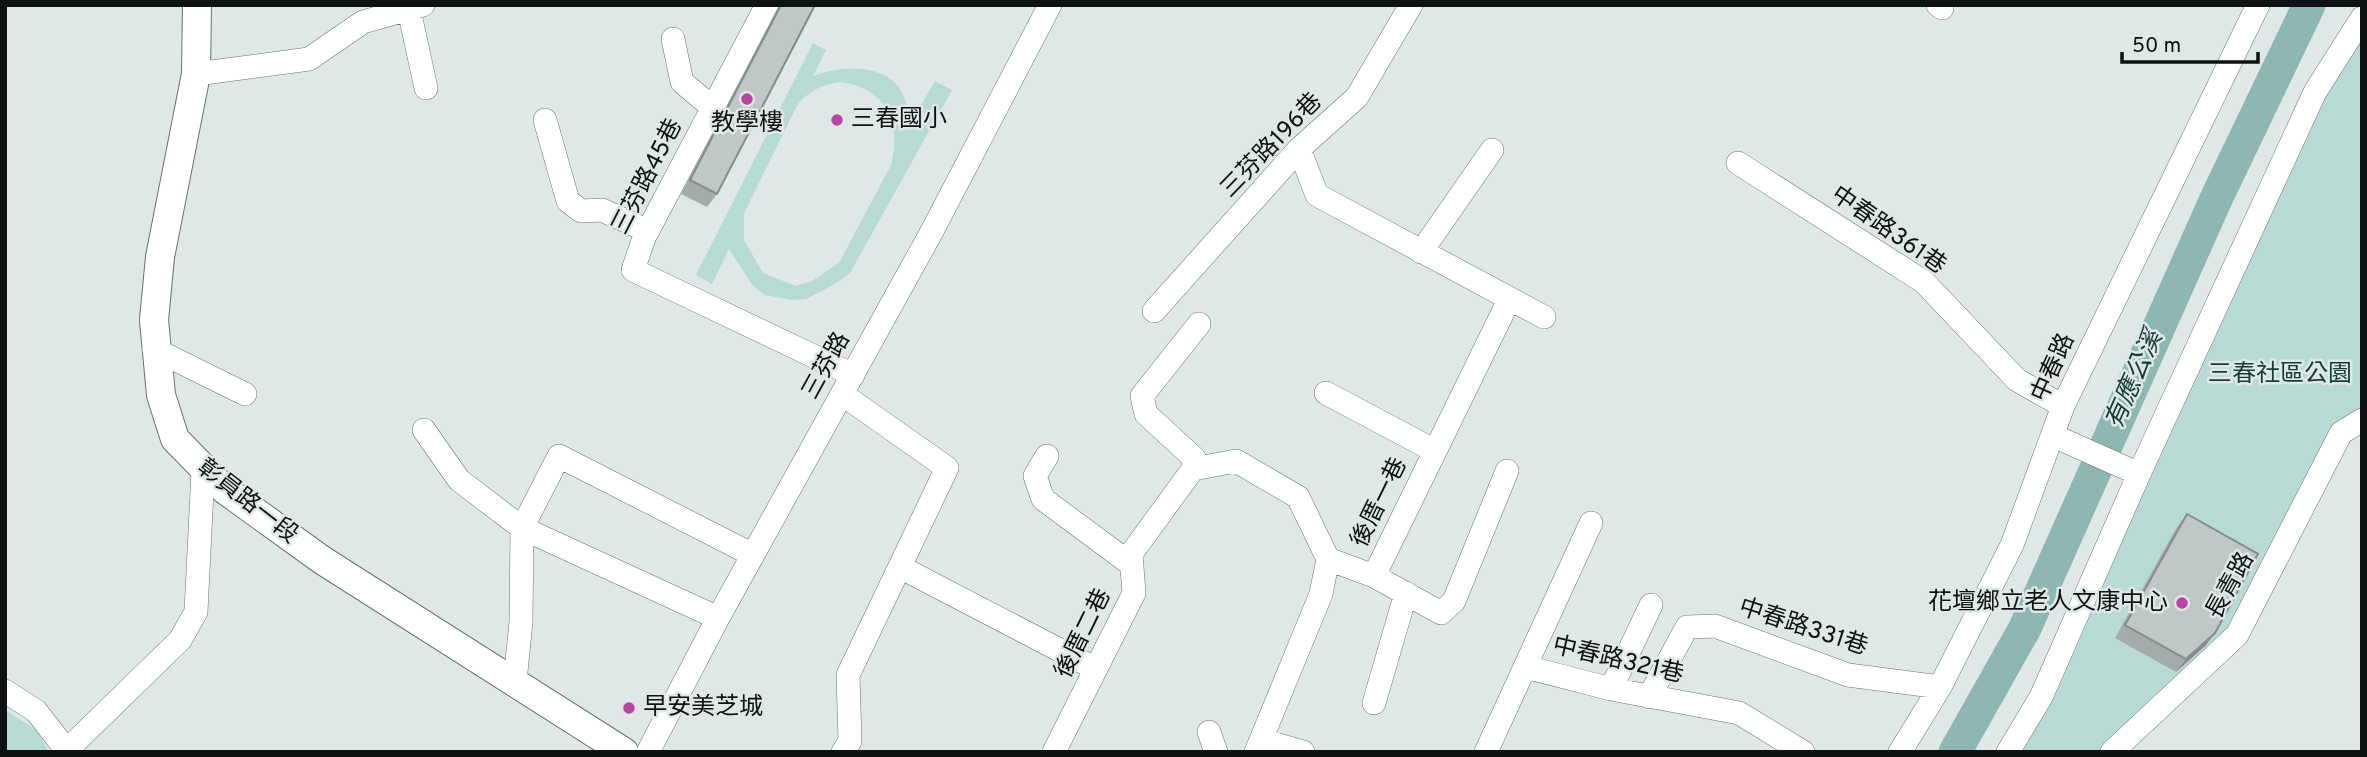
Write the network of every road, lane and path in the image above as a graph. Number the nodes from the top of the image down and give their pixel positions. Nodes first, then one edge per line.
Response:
1 (197, 5) edge
2 (767, 5) edge
3 (1050, 5) edge
4 (1411, 5) edge
5 (2258, 5) edge
6 (416, 8) edge
7 (2362, 18) edge
8 (673, 39) dead end
9 (196, 74) junction
10 (426, 88) dead end
11 (713, 108) junction
12 (545, 120) dead end
13 (1299, 149) junction
14 (1492, 150) dead end
15 (1738, 163) dead end
16 (648, 230) junction
17 (1421, 252) junction
18 (1509, 300) junction
19 (1154, 311) dead end
20 (1544, 317) dead end
21 (1199, 324) dead end
22 (155, 349) junction
23 (847, 385) junction
24 (1326, 393) dead end
25 (245, 394) dead end
26 (2063, 406) junction
27 (2362, 420) edge
28 (424, 430) dead end
29 (2054, 436) junction
30 (1435, 451) junction
31 (1047, 456) dead end
32 (1193, 469) junction
33 (203, 471) junction
34 (1507, 471) dead end
35 (2139, 474) junction
36 (1591, 523) dead end
37 (522, 528) junction
38 (754, 555) junction
39 (1328, 559) junction
40 (1132, 565) junction
41 (900, 567) junction
42 (1374, 576) junction
43 (1406, 593) junction
44 (1651, 605) dead end
45 (718, 618) junction
46 (1526, 667) junction
47 (1096, 669) junction
48 (515, 681) junction
49 (1940, 687) junction
50 (1611, 690) junction
51 (5, 691) edge
52 (1649, 697) junction
53 (1374, 704) dead end
54 (1258, 746) edge
55 (67, 751) edge
56 (624, 752) edge
57 (648, 752) edge
58 (843, 752) edge
59 (1054, 752) edge
60 (1303, 752) edge
61 (1486, 752) edge
62 (1804, 752) edge
63 (1900, 752) edge
64 (2008, 752) edge
65 (2112, 752) edge

1 - 9 main road, 彰員路一段
2 - 11 street, 三芬路45巷
3 - 23 street, 三芬路
4 - 13 street, 三芬路196巷
5 - 26 street, 中春路
6 - 9 street
6 - 10 street
7 - 35 street
8 - 11 street
9 - 22 main road, 彰員路一段
11 - 16 street, 三芬路45巷
12 - 16 street
13 - 17 street
13 - 19 street, 三芬路196巷
14 - 17 street
15 - 26 street, 中春路361巷
16 - 23 street, 三芬路45巷
17 - 18 street
18 - 20 street
18 - 30 street, 後厝一巷
21 - 32 street
22 - 25 street
22 - 33 main road, 彰員路一段
23 - 38 street, 三芬路
23 - 41 street
24 - 30 street
26 - 29 street, 中春路
27 - 65 street, 長青路
28 - 37 street
29 - 35 street
29 - 49 street, 中春路
30 - 42 street, 後厝一巷
31 - 40 street
32 - 39 street
32 - 40 street, 後厝二巷
33 - 48 main road, 彰員路一段
33 - 55 street
34 - 43 street
35 - 64 street
36 - 46 street, 中春路321巷
37 - 38 street
37 - 45 street
37 - 48 street
38 - 45 street, 三芬路
39 - 42 street, 後厝一巷
39 - 54 street, 後厝一巷
40 - 47 street, 後厝二巷
41 - 47 street
41 - 58 street
42 - 43 street
43 - 53 street
44 - 50 street
45 - 57 street, 三芬路
46 - 50 street, 中春路321巷
46 - 61 street
47 - 59 street, 後厝二巷
48 - 56 main road, 彰員路一段
49 - 52 street, 中春路331巷
49 - 63 street, 中春路
50 - 52 street, 中春路321巷
51 - 55 street
52 - 62 street, 中春路321巷
54 - 60 street

